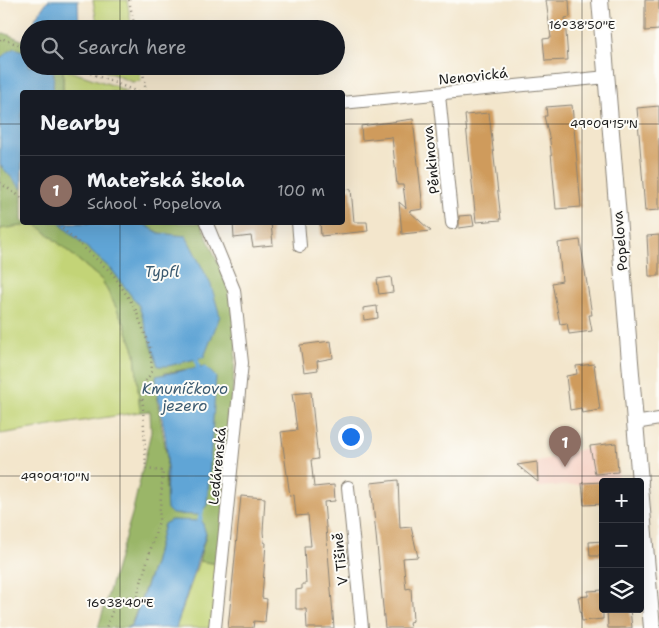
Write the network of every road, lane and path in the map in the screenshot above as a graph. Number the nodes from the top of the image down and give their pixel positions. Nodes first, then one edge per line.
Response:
1 (130, 0) edge
2 (600, 0) edge
3 (133, 20) edge
4 (0, 40) edge
5 (20, 45) edge
6 (95, 75) edge
7 (143, 75) edge
8 (607, 76) junction
9 (133, 90) edge
10 (146, 90) edge
11 (439, 94) junction
12 (345, 103) edge
13 (0, 182) edge
14 (20, 197) edge
15 (452, 223) dead end
16 (59, 225) edge
17 (207, 225) edge
18 (298, 225) edge
19 (300, 246) dead end
20 (659, 419) edge
21 (635, 423) junction
22 (640, 478) edge
23 (348, 487) dead end
24 (643, 523) edge
25 (106, 628) edge
26 (215, 628) edge
27 (362, 628) edge
28 (652, 628) edge

1 - 3 path
2 - 8 street, Popelova
4 - 5 path
6 - 9 path
7 - 10 path
8 - 11 street, Nenovická
8 - 21 street, Popelova
11 - 12 street, Nenovická
11 - 15 street, Pěnkinova
13 - 14 path
16 - 25 path
17 - 26 street, Ledárenská
18 - 19 street
20 - 21 street
21 - 22 street, Popelova
23 - 27 street, V Tišině
24 - 28 street

